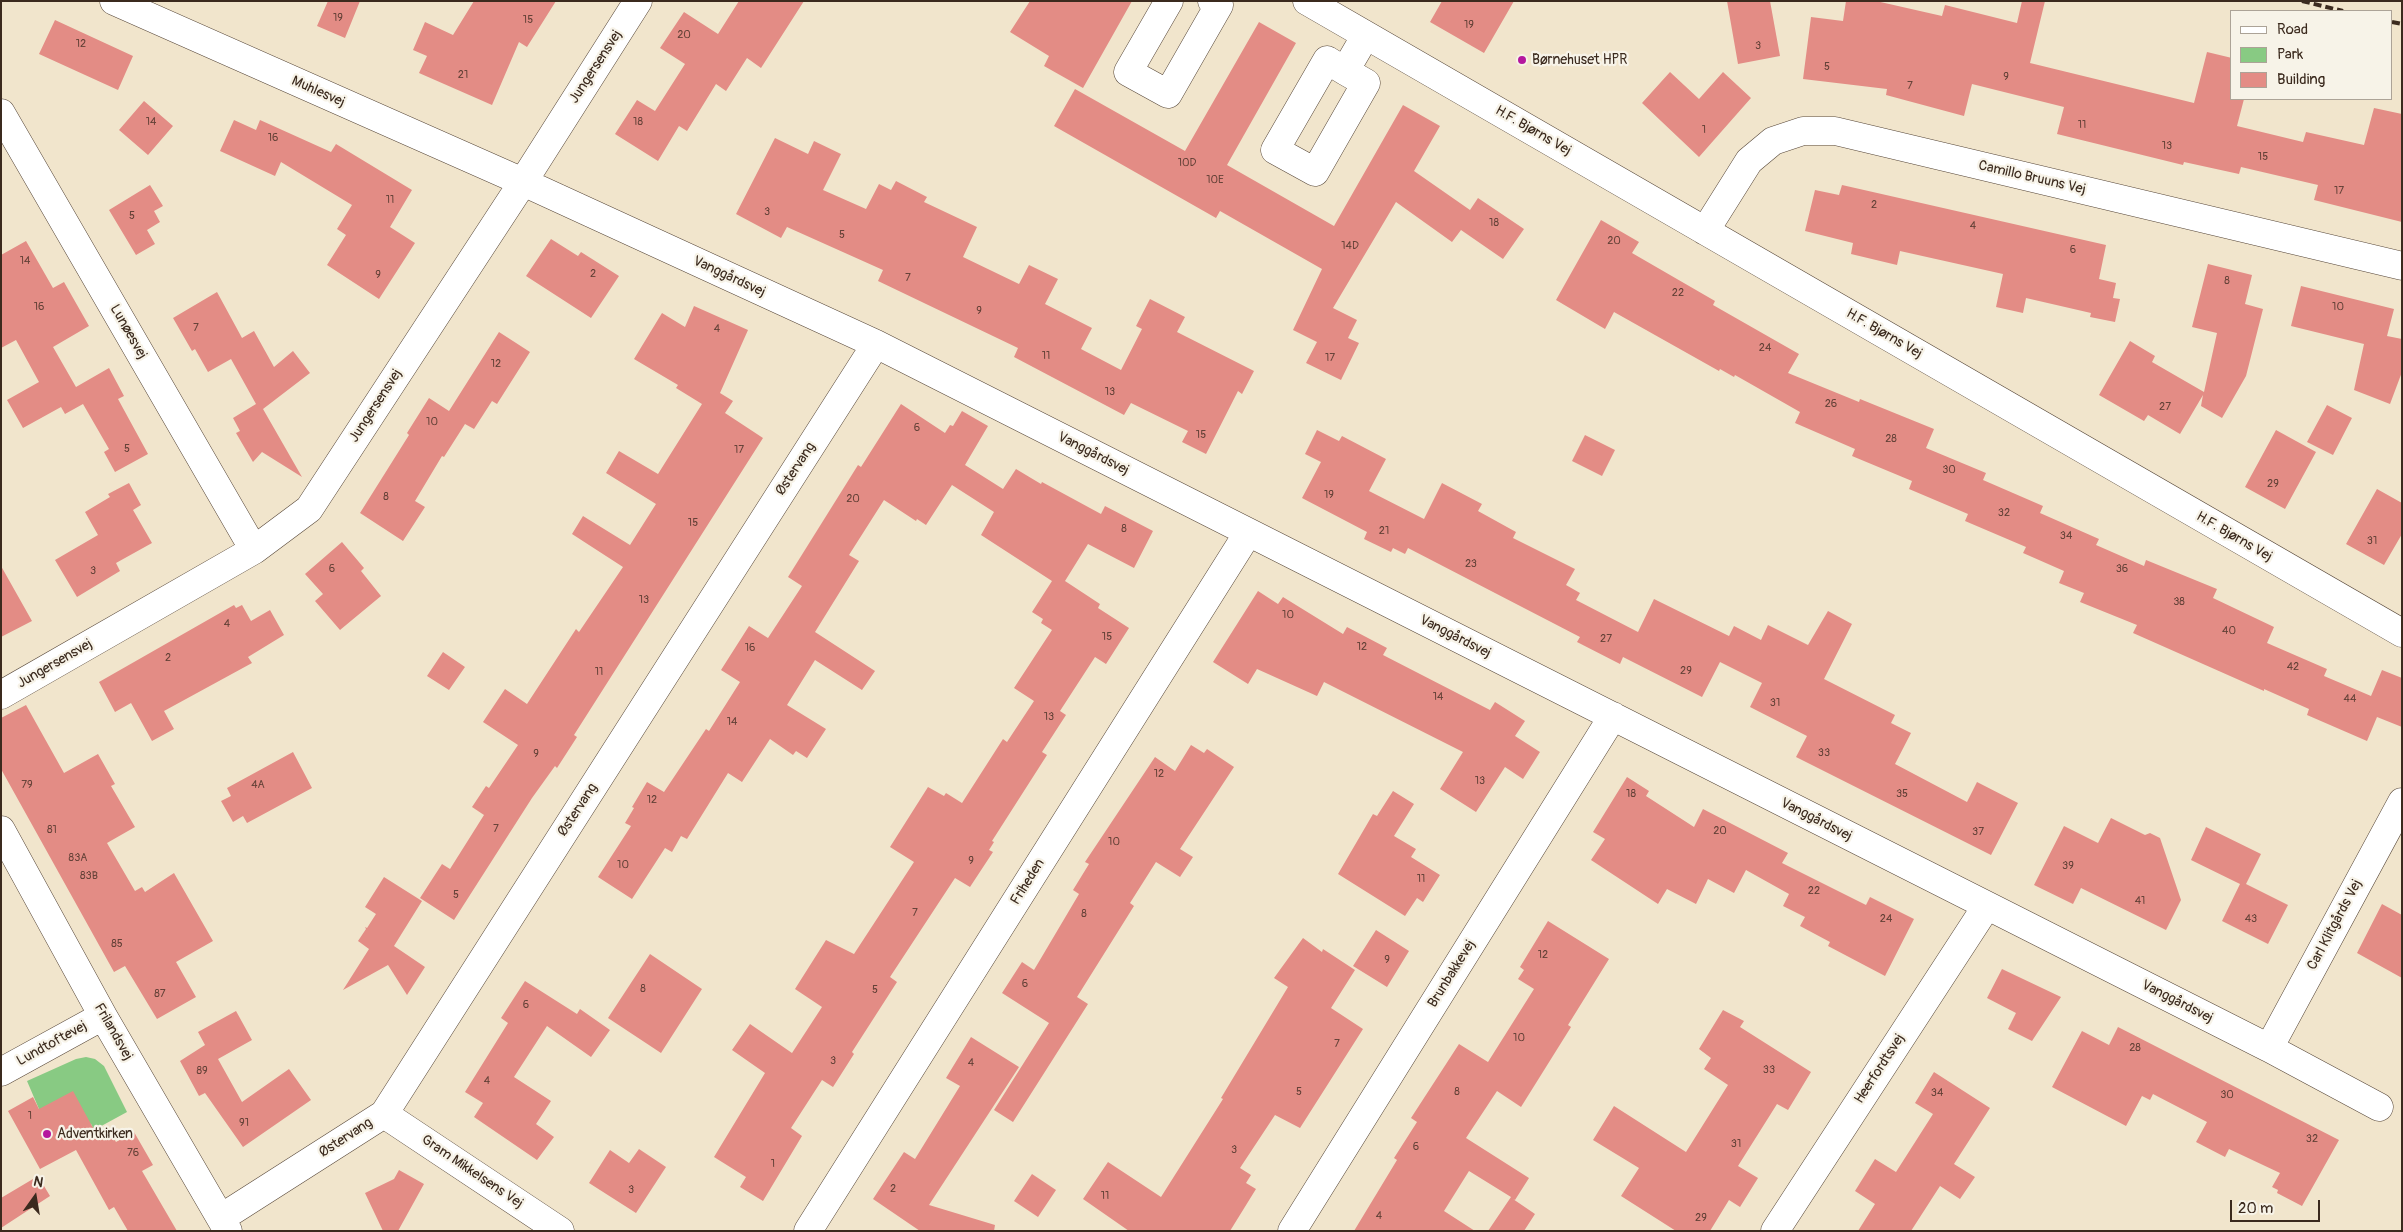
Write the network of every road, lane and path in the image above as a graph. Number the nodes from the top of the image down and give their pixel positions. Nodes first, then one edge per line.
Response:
1 (114, 1) edge
2 (638, 1) edge
3 (1168, 1) edge
4 (1212, 1) edge
5 (1318, 4) edge
6 (1366, 35) junction
7 (1345, 71) dead end
8 (1, 113) edge
9 (523, 182) junction
10 (1705, 231) junction
11 (2402, 266) edge
12 (876, 344) junction
13 (1248, 533) junction
14 (254, 550) junction
15 (2402, 633) edge
16 (1, 695) edge
17 (1613, 716) junction
18 (2402, 802) edge
19 (1, 830) edge
20 (1986, 907) junction
21 (103, 1016) junction
22 (2269, 1048) junction
23 (1, 1072) edge
24 (2379, 1107) dead end
25 (384, 1114) junction
26 (224, 1224) edge
27 (560, 1231) edge
28 (808, 1231) edge
29 (1292, 1231) edge
30 (1775, 1231) edge

1 - 9 street, Muhlesvej
2 - 9 street, Jungersensvej
3 - 4 street
5 - 6 street, H.F. Bjørns Vej
6 - 7 street
6 - 10 street, H.F. Bjørns Vej
8 - 14 street, Lunøesvej
9 - 12 street, Vanggårdsvej
9 - 14 street, Jungersensvej
10 - 11 street, Camillo Bruuns Vej
10 - 15 street, H.F. Bjørns Vej
12 - 13 street, Vanggårdsvej
12 - 25 street, Østervang
13 - 17 street, Vanggårdsvej
13 - 28 street, Friheden
14 - 16 street, Jungersensvej
17 - 20 street, Vanggårdsvej
17 - 29 street, Brunbakkevej
18 - 22 street, Carl Klitgårds Vej
19 - 21 street, Frilandsvej
20 - 22 street, Vanggårdsvej
20 - 30 street, Heerfordtsvej
21 - 23 street, Lundtoftevej
21 - 26 street, Frilandsvej
22 - 24 street, Vanggårdsvej
25 - 26 street, Østervang
25 - 27 street, Gram Mikkelsens Vej

